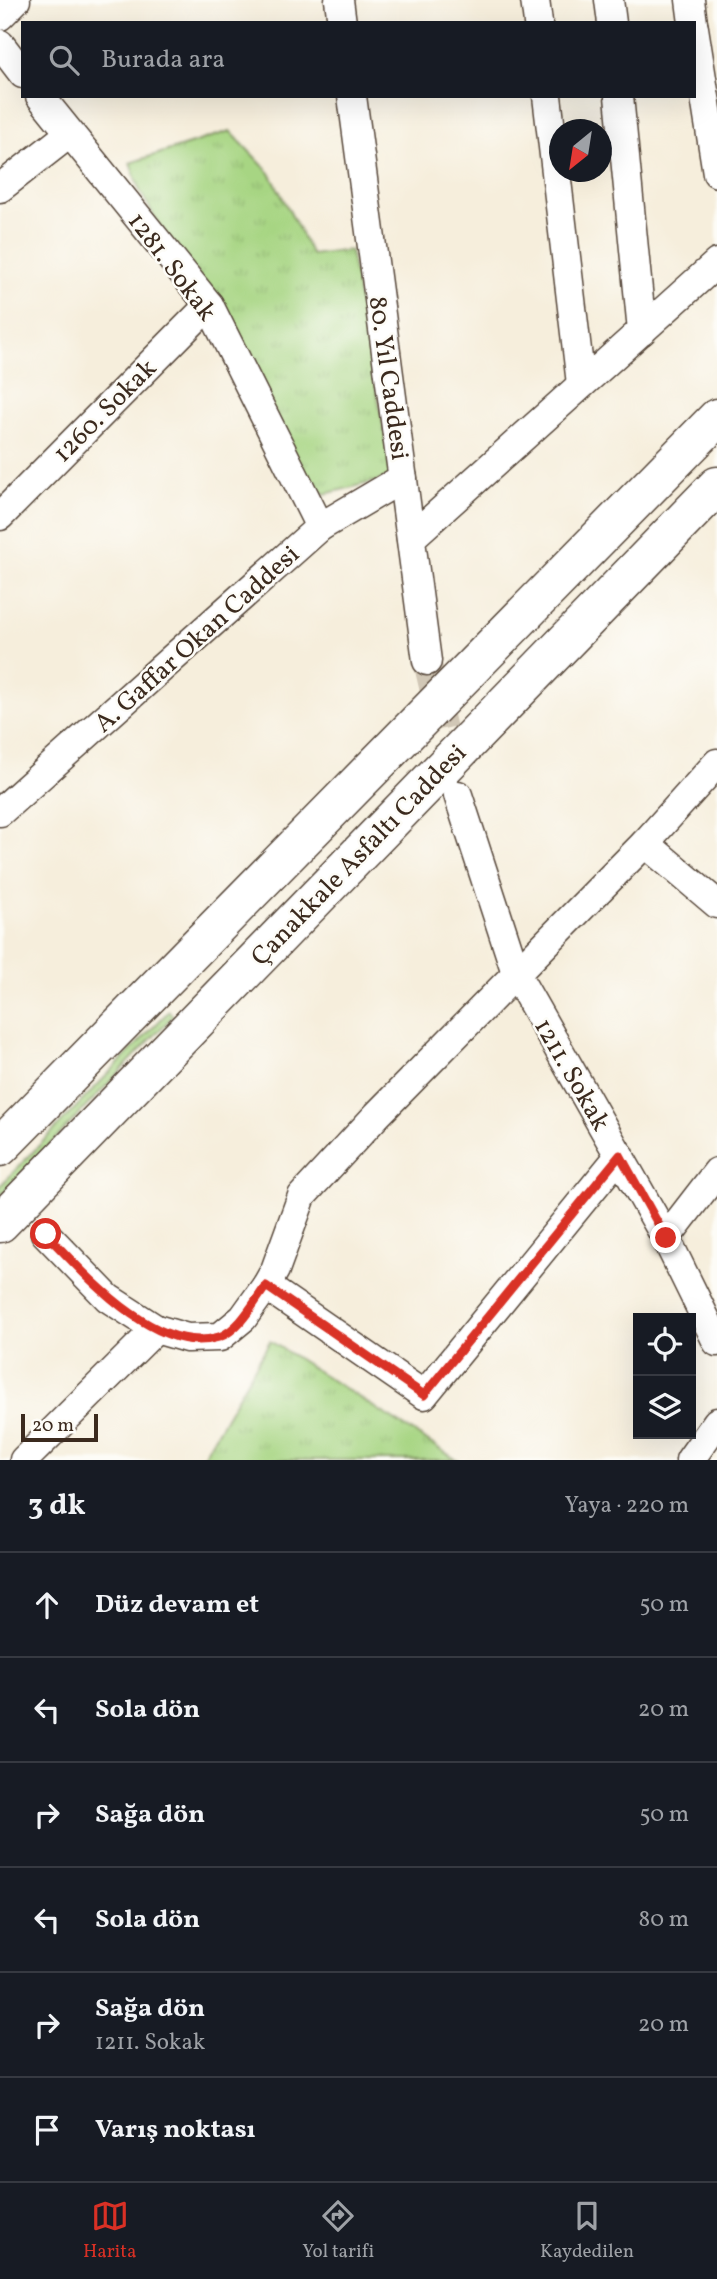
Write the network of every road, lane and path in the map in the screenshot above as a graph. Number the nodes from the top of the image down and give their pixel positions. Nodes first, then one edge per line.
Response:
1 (16, 0) edge
2 (339, 0) edge
3 (535, 0) edge
4 (610, 0) edge
5 (690, 0) edge
6 (0, 16) edge
7 (342, 21) edge
8 (538, 21) edge
9 (612, 21) edge
10 (693, 21) edge
11 (696, 42) edge
12 (0, 44) edge
13 (21, 71) edge
14 (42, 98) edge
15 (352, 98) edge
16 (547, 98) edge
17 (619, 98) edge
18 (69, 134) junction
19 (717, 173) edge
20 (0, 188) edge
21 (717, 263) edge
22 (209, 305) junction
23 (642, 331) junction
24 (581, 384) junction
25 (717, 418) edge
26 (403, 478) junction
27 (717, 486) edge
28 (0, 516) edge
29 (320, 527) junction
30 (411, 538) junction
31 (427, 660) tunnel mouth
32 (717, 764) edge
33 (458, 795) tunnel mouth
34 (0, 813) edge
35 (645, 842) junction
36 (717, 904) edge
37 (517, 976) junction
38 (0, 1147) edge
39 (620, 1155) junction
40 (717, 1172) edge
41 (0, 1223) edge
42 (46, 1234) dead end
43 (666, 1238) junction
44 (266, 1286) junction
45 (156, 1329) junction
46 (717, 1342) edge
47 (717, 1422) edge
48 (24, 1460) edge
49 (690, 1460) edge

1 - 6 street
2 - 7 street
3 - 8 street
4 - 9 street
5 - 10 street
11 - 19 street
12 - 13 street
14 - 18 street, 1281. Sokak
15 - 26 street, 80. Yıl Caddesi
16 - 24 street
17 - 23 street
18 - 20 street
18 - 22 street, 1281. Sokak
21 - 23 street
22 - 28 street, 1260. Sokak
22 - 29 street, 1281. Sokak
23 - 24 street
24 - 30 street
25 - 38 highway, Çanakkale Asfaltı Caddesi
26 - 29 street, A. Gaffar Okan Caddesi
26 - 30 street, 80. Yıl Caddesi
27 - 41 highway, Çanakkale Asfaltı Caddesi
29 - 34 street, A. Gaffar Okan Caddesi
30 - 31 street, 80. Yıl Caddesi
32 - 35 street
33 - 37 street, 1211. Sokak
35 - 36 street
35 - 37 street
37 - 39 street, 1211. Sokak
37 - 44 street
39 - 43 street, 1211. Sokak
39 - 44 street
40 - 43 street
42 - 45 street
43 - 46 street, 1211. Sokak
44 - 45 street
45 - 48 street
47 - 49 street

